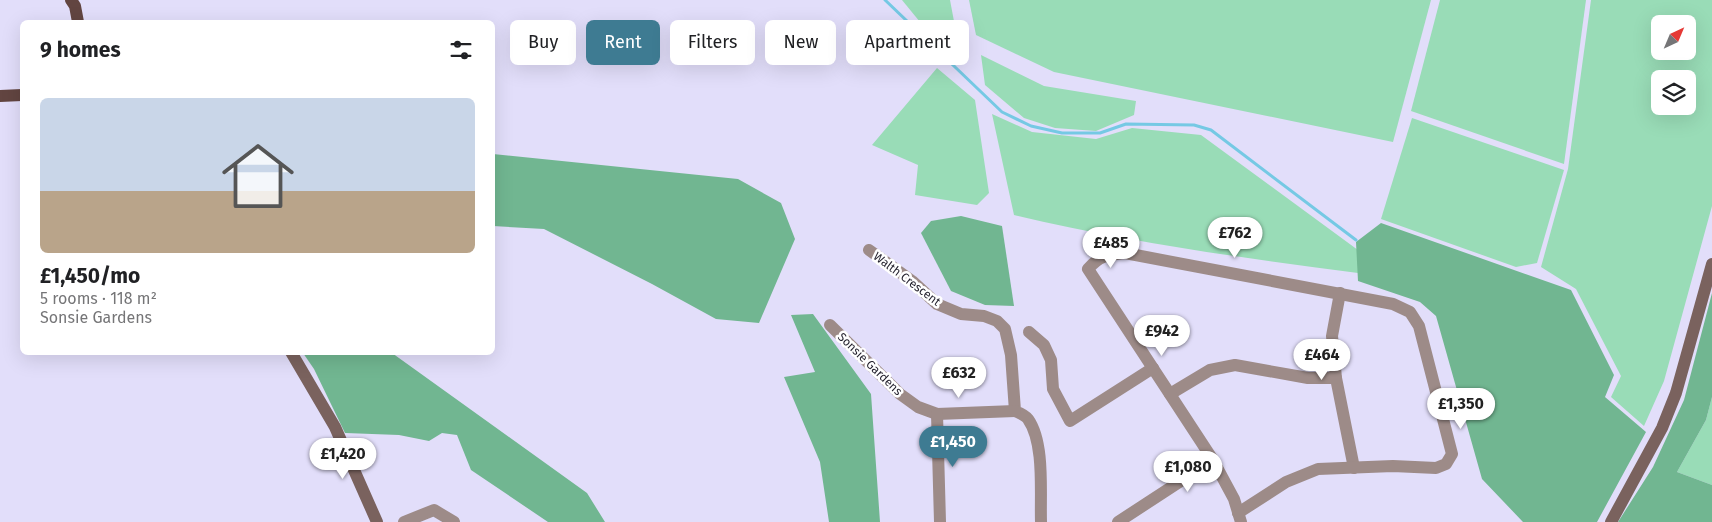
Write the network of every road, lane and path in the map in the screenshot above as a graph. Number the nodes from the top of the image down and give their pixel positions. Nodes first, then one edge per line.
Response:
1 (71, 0) edge
2 (78, 20) edge
3 (20, 95) edge
4 (0, 96) edge
5 (869, 250) dead end
6 (1712, 264) edge
7 (1340, 293) junction
8 (830, 325) dead end
9 (1030, 332) dead end
10 (294, 355) edge
11 (1153, 368) junction
12 (1336, 378) junction
13 (1170, 394) junction
14 (1015, 410) junction
15 (938, 414) junction
16 (1213, 460) junction
17 (1354, 468) junction
18 (1240, 518) edge
19 (377, 522) edge
20 (404, 522) edge
21 (454, 522) edge
22 (940, 522) edge
23 (1041, 522) edge
24 (1118, 522) edge
25 (1611, 522) edge

1 - 2 main road
3 - 4 main road
5 - 14 street, Walth Crescent
6 - 25 main road
7 - 11 street
7 - 12 street
7 - 17 street
8 - 15 street, Sonsie Gardens
9 - 11 street
10 - 19 main road
11 - 13 street
12 - 13 street
12 - 17 street
13 - 16 street
14 - 15 street, Sonsie Gardens
14 - 23 street
15 - 22 street
16 - 18 street
16 - 24 street
17 - 18 street
20 - 21 street

